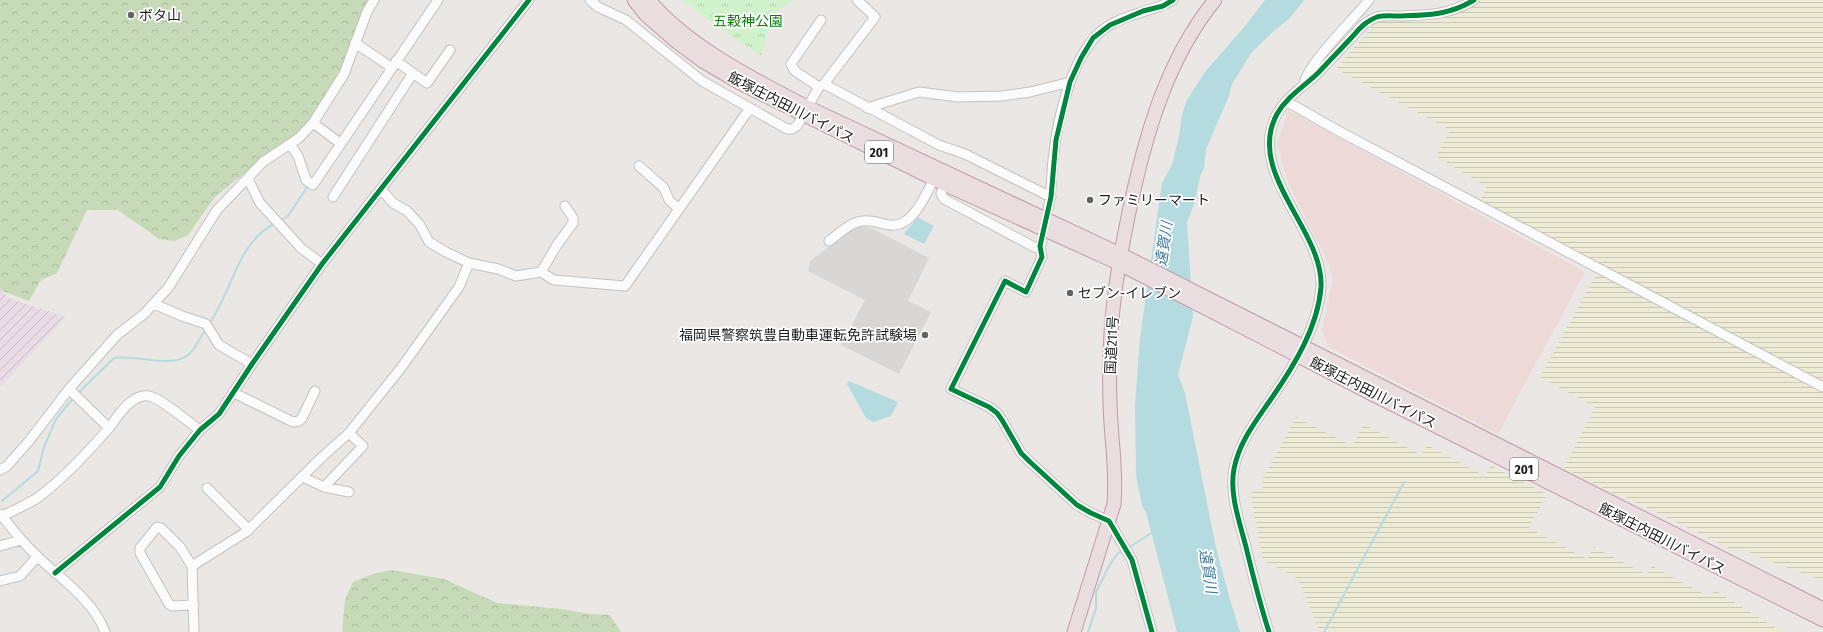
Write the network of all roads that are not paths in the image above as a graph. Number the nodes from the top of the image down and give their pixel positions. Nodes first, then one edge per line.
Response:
1 (374, 0) edge
2 (438, 0) edge
3 (529, 0) edge
4 (590, 0) edge
5 (634, 0) edge
6 (649, 0) edge
7 (857, 0) edge
8 (1173, 0) edge
9 (1214, 0) edge
10 (1369, 0) edge
11 (1474, 0) edge
12 (821, 20) dead end
13 (355, 43) junction
14 (450, 50) dead end
15 (392, 64) junction
16 (413, 73) junction
17 (1070, 82) junction
18 (1304, 84) junction
19 (821, 85) junction
20 (1286, 101) junction
21 (750, 108) junction
22 (867, 108) junction
23 (805, 111) junction
24 (313, 124) junction
25 (338, 142) junction
26 (290, 144) junction
27 (639, 166) dead end
28 (248, 179) junction
29 (939, 182) junction
30 (381, 189) junction
31 (333, 197) dead end
32 (1051, 197) junction
33 (565, 206) dead end
34 (679, 209) junction
35 (1048, 209) dead end
36 (829, 241) dead end
37 (1119, 258) junction
38 (469, 263) junction
39 (322, 264) junction
40 (541, 272) junction
41 (154, 304) junction
42 (1300, 350) junction
43 (252, 364) junction
44 (1823, 387) edge
45 (314, 391) dead end
46 (234, 393) junction
47 (74, 394) junction
48 (109, 428) junction
49 (200, 430) junction
50 (349, 433) junction
51 (0, 470) edge
52 (303, 477) junction
53 (324, 487) junction
54 (207, 488) dead end
55 (349, 492) dead end
56 (1, 515) edge
57 (1109, 521) junction
58 (249, 530) junction
59 (21, 540) junction
60 (0, 546) edge
61 (37, 556) junction
62 (192, 566) junction
63 (1727, 566) junction
64 (55, 573) junction
65 (0, 581) edge
66 (1823, 601) edge
67 (194, 605) junction
68 (1823, 609) edge
69 (1823, 620) edge
70 (1823, 627) edge
71 (105, 632) edge
72 (194, 632) edge
73 (1074, 632) edge
74 (1152, 632) edge
75 (1269, 632) edge

1 - 13 street
2 - 15 street
3 - 30 street
4 - 21 street
5 - 23 highway, 飯塚庄内田川バイパス / 201
6 - 23 highway, 飯塚庄内田川バイパス / 201
7 - 19 street
8 - 17 street
9 - 37 highway, 国道211号
10 - 18 street
11 - 18 street
12 - 19 street
13 - 15 street
13 - 24 street
14 - 16 street
15 - 16 street
15 - 25 street
16 - 31 street
17 - 22 street
17 - 32 street
18 - 20 street
19 - 22 street
19 - 23 street
20 - 42 street
20 - 44 street
21 - 23 street
21 - 34 street
22 - 32 street
23 - 29 highway, 飯塚庄内田川バイパス / 201
23 - 37 highway, 飯塚庄内田川バイパス / 201
24 - 25 street
24 - 26 street
25 - 26 street
26 - 28 street
27 - 34 street
28 - 39 street
28 - 41 street
29 - 36 street
29 - 37 highway, 飯塚庄内田川バイパス / 201
29 - 57 street
30 - 38 street
30 - 39 street
32 - 35 street
33 - 40 street
34 - 40 street
37 - 42 highway, 飯塚庄内田川バイパス / 201
37 - 57 highway, 国道211号
38 - 40 street
38 - 50 street
39 - 43 street
41 - 43 street
41 - 47 street
42 - 63 highway, 飯塚庄内田川バイパス / 201
42 - 75 street
43 - 46 street
45 - 46 street
46 - 49 street
47 - 48 street
47 - 51 street
48 - 49 street
48 - 56 street
49 - 64 street
50 - 52 street
50 - 53 street
52 - 53 street
52 - 58 street
53 - 55 street
54 - 58 street
56 - 59 street
57 - 73 highway, 国道211号
57 - 74 street
58 - 62 street
59 - 60 street
59 - 61 street
61 - 64 street
61 - 65 street
62 - 67 street
62 - 67 street
63 - 66 highway
63 - 68 highway, 飯塚庄内田川バイパス / 201
63 - 69 highway, 飯塚庄内田川バイパス / 201
63 - 70 highway
64 - 71 street
67 - 72 street

